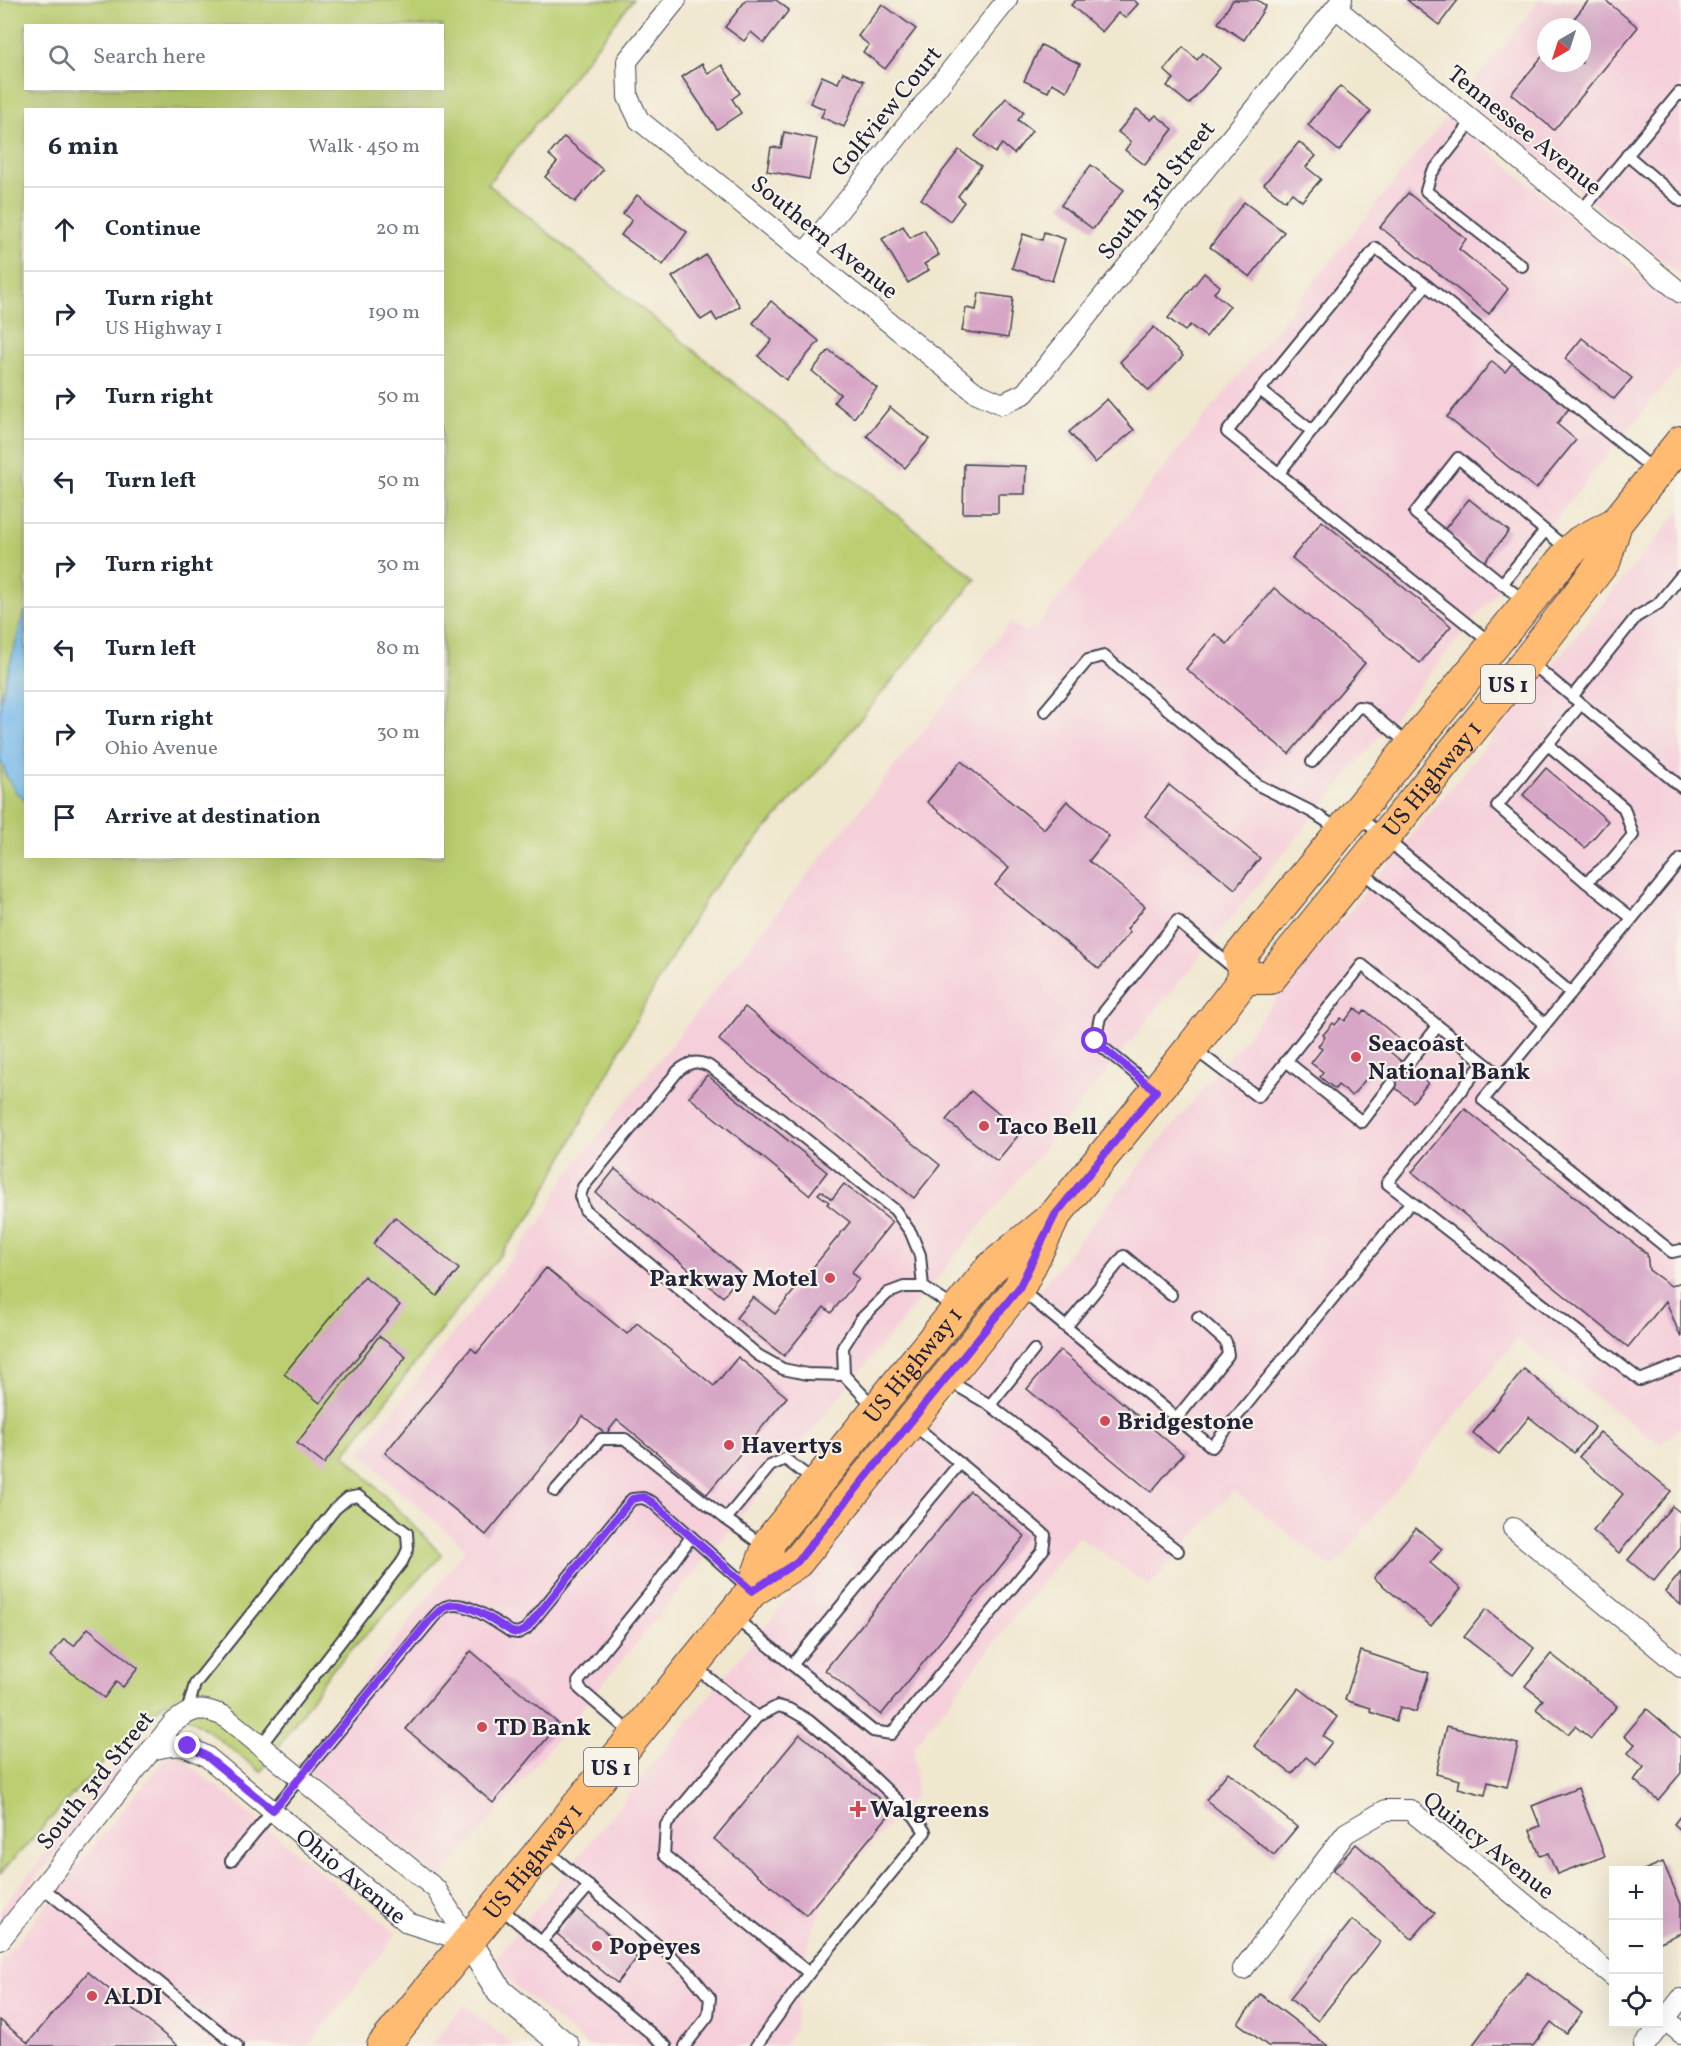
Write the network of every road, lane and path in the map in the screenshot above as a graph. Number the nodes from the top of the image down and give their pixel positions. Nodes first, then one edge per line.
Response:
1 (676, 0) edge
2 (1006, 0) edge
3 (1339, 4) edge
4 (1681, 95) edge
5 (1473, 120) junction
6 (1627, 155) junction
7 (1681, 201) edge
8 (1582, 210) junction
9 (805, 253) junction
10 (1522, 266) dead end
11 (1426, 285) junction
12 (1681, 293) edge
13 (1260, 390) junction
14 (1002, 404) joint
15 (1312, 431) junction
16 (1681, 442) edge
17 (1657, 472) junction
18 (1279, 474) junction
19 (1616, 523) junction
20 (1544, 532) junction
21 (1570, 551) junction
22 (1681, 576) edge
23 (1502, 584) junction
24 (1528, 604) junction
25 (1494, 646) junction
26 (1528, 660) junction
27 (1577, 700) junction
28 (1044, 711) dead end
29 (1548, 745) junction
30 (1412, 747) junction
31 (1312, 762) dead end
32 (1681, 787) edge
33 (1350, 823) junction
34 (1384, 837) junction
35 (1681, 859) edge
36 (1359, 869) junction
37 (1586, 882) junction
38 (1632, 918) junction
39 (1245, 978) junction
40 (1571, 993) junction
41 (1545, 1024) junction
42 (1438, 1026) junction
43 (1192, 1047) junction
44 (1286, 1061) junction
45 (1483, 1063) junction
46 (1407, 1065) dead end
47 (1502, 1077) junction
48 (1391, 1084) dead end
49 (1156, 1091) junction
50 (1411, 1202) junction
51 (1055, 1215) junction
52 (1681, 1250) edge
53 (923, 1287) junction
54 (1019, 1288) junction
55 (1171, 1295) dead end
56 (957, 1310) junction
57 (1198, 1317) dead end
58 (1066, 1327) junction
59 (1034, 1350) dead end
60 (1681, 1364) edge
61 (844, 1375) junction
62 (945, 1379) junction
63 (990, 1405) junction
64 (877, 1409) junction
65 (1177, 1418) junction
66 (910, 1422) junction
67 (960, 1463) junction
68 (817, 1483) junction
69 (555, 1491) dead end
70 (726, 1519) junction
71 (1513, 1528) dead end
72 (691, 1537) junction
73 (767, 1549) junction
74 (1178, 1551) dead end
75 (752, 1591) junction
76 (732, 1616) junction
77 (693, 1665) junction
78 (792, 1665) junction
79 (1681, 1667) edge
80 (187, 1712) junction
81 (757, 1717) junction
82 (635, 1737) junction
83 (261, 1745) junction
84 (151, 1750) junction
85 (300, 1778) junction
86 (273, 1810) junction
87 (545, 1849) junction
88 (231, 1861) dead end
89 (589, 1886) junction
90 (42, 1887) junction
91 (497, 1906) junction
92 (0, 1940) edge
93 (469, 1942) junction
94 (541, 1942) junction
95 (1243, 1969) dead end
96 (809, 1973) junction
97 (1610, 1974) edge
98 (1681, 1999) edge
99 (1663, 2016) edge
100 (1663, 2018) edge
101 (1655, 2028) edge
102 (1681, 2033) edge
103 (237, 2046) edge
104 (383, 2046) edge
105 (566, 2046) edge
106 (666, 2046) edge
107 (685, 2046) edge
108 (756, 2046) edge
109 (1644, 2046) edge

1 - 9 street, Southern Avenue
2 - 9 street, Golfview Court
3 - 5 street, Tennessee Avenue
3 - 14 street, South 3rd Street
4 - 6 lane
5 - 8 street, Tennessee Avenue
5 - 10 lane
6 - 7 lane
6 - 8 lane
8 - 12 street, Tennessee Avenue
9 - 14 street, Southern Avenue
11 - 13 lane
11 - 15 lane
11 - 17 lane
13 - 15 lane
13 - 18 lane
15 - 18 lane
16 - 17 main road, US Highway 1 / US 1
17 - 19 main road, US Highway 1 / US 1
18 - 25 lane
19 - 21 main road, US Highway 1 / US 1
19 - 26 main road, US Highway 1 / US 1
20 - 21 lane
20 - 23 lane
20 - 23 lane
21 - 24 main road, US Highway 1 / US 1
22 - 27 lane
23 - 24 lane
24 - 25 main road, US Highway 1 / US 1
25 - 30 main road, US Highway 1 / US 1
26 - 27 lane
26 - 34 main road, US Highway 1 / US 1
27 - 29 lane
27 - 32 lane
28 - 33 lane
29 - 37 lane
29 - 37 lane
30 - 31 lane
30 - 33 main road, US Highway 1 / US 1
33 - 34 lane
33 - 39 main road, US Highway 1 / US 1
34 - 36 main road, US Highway 1 / US 1
34 - 40 lane
35 - 38 lane
36 - 39 main road, US Highway 1 / US 1
36 - 41 lane
37 - 38 lane
38 - 40 lane
39 - 43 main road, US Highway 1 / US 1
39 - 49 lane
40 - 41 lane
41 - 47 lane
42 - 44 lane
42 - 45 lane
42 - 46 lane
43 - 44 lane
43 - 49 main road, US Highway 1 / US 1
44 - 48 lane
45 - 47 lane
45 - 50 lane
47 - 52 lane
49 - 51 main road, US Highway 1 / US 1
50 - 60 lane
50 - 65 lane
51 - 54 main road, US Highway 1 / US 1
51 - 56 main road, US Highway 1 / US 1
53 - 56 lane
53 - 61 lane
53 - 61 lane
54 - 58 lane
54 - 62 main road, US Highway 1 / US 1
55 - 58 lane
56 - 64 main road, US Highway 1 / US 1
57 - 65 lane
58 - 65 lane
59 - 63 lane
61 - 64 lane
62 - 63 lane
62 - 66 main road, US Highway 1 / US 1
63 - 74 lane
64 - 68 main road, US Highway 1 / US 1
66 - 67 lane
66 - 75 main road, US Highway 1 / US 1
67 - 78 lane
67 - 78 lane
68 - 70 lane
68 - 73 main road, US Highway 1 / US 1
69 - 70 lane
70 - 73 lane
71 - 79 street
72 - 75 lane
72 - 82 lane
72 - 85 lane
73 - 75 main road, US Highway 1 / US 1
75 - 76 main road, US Highway 1 / US 1
76 - 77 main road, US Highway 1 / US 1
76 - 78 lane
77 - 81 lane
77 - 82 main road, US Highway 1 / US 1
80 - 83 street, Ohio Avenue
80 - 83 lane
80 - 84 street, South 3rd Street
81 - 96 lane
81 - 96 lane
82 - 87 main road, US Highway 1 / US 1
83 - 85 street, Ohio Avenue
84 - 86 street, Ohio Avenue
84 - 90 street, South 3rd Street
85 - 86 lane
85 - 93 street, Ohio Avenue
86 - 88 lane
86 - 93 street, Ohio Avenue
87 - 89 lane
87 - 91 main road, US Highway 1 / US 1
89 - 94 lane
89 - 107 lane
90 - 92 street, South 3rd Street
90 - 103 lane
91 - 93 main road, US Highway 1 / US 1
91 - 94 lane
93 - 104 main road, US Highway 1 / US 1
93 - 105 street, Ohio Avenue
94 - 106 lane
95 - 97 street, Quincy Avenue
96 - 108 lane
98 - 99 street
100 - 102 street
101 - 109 street

